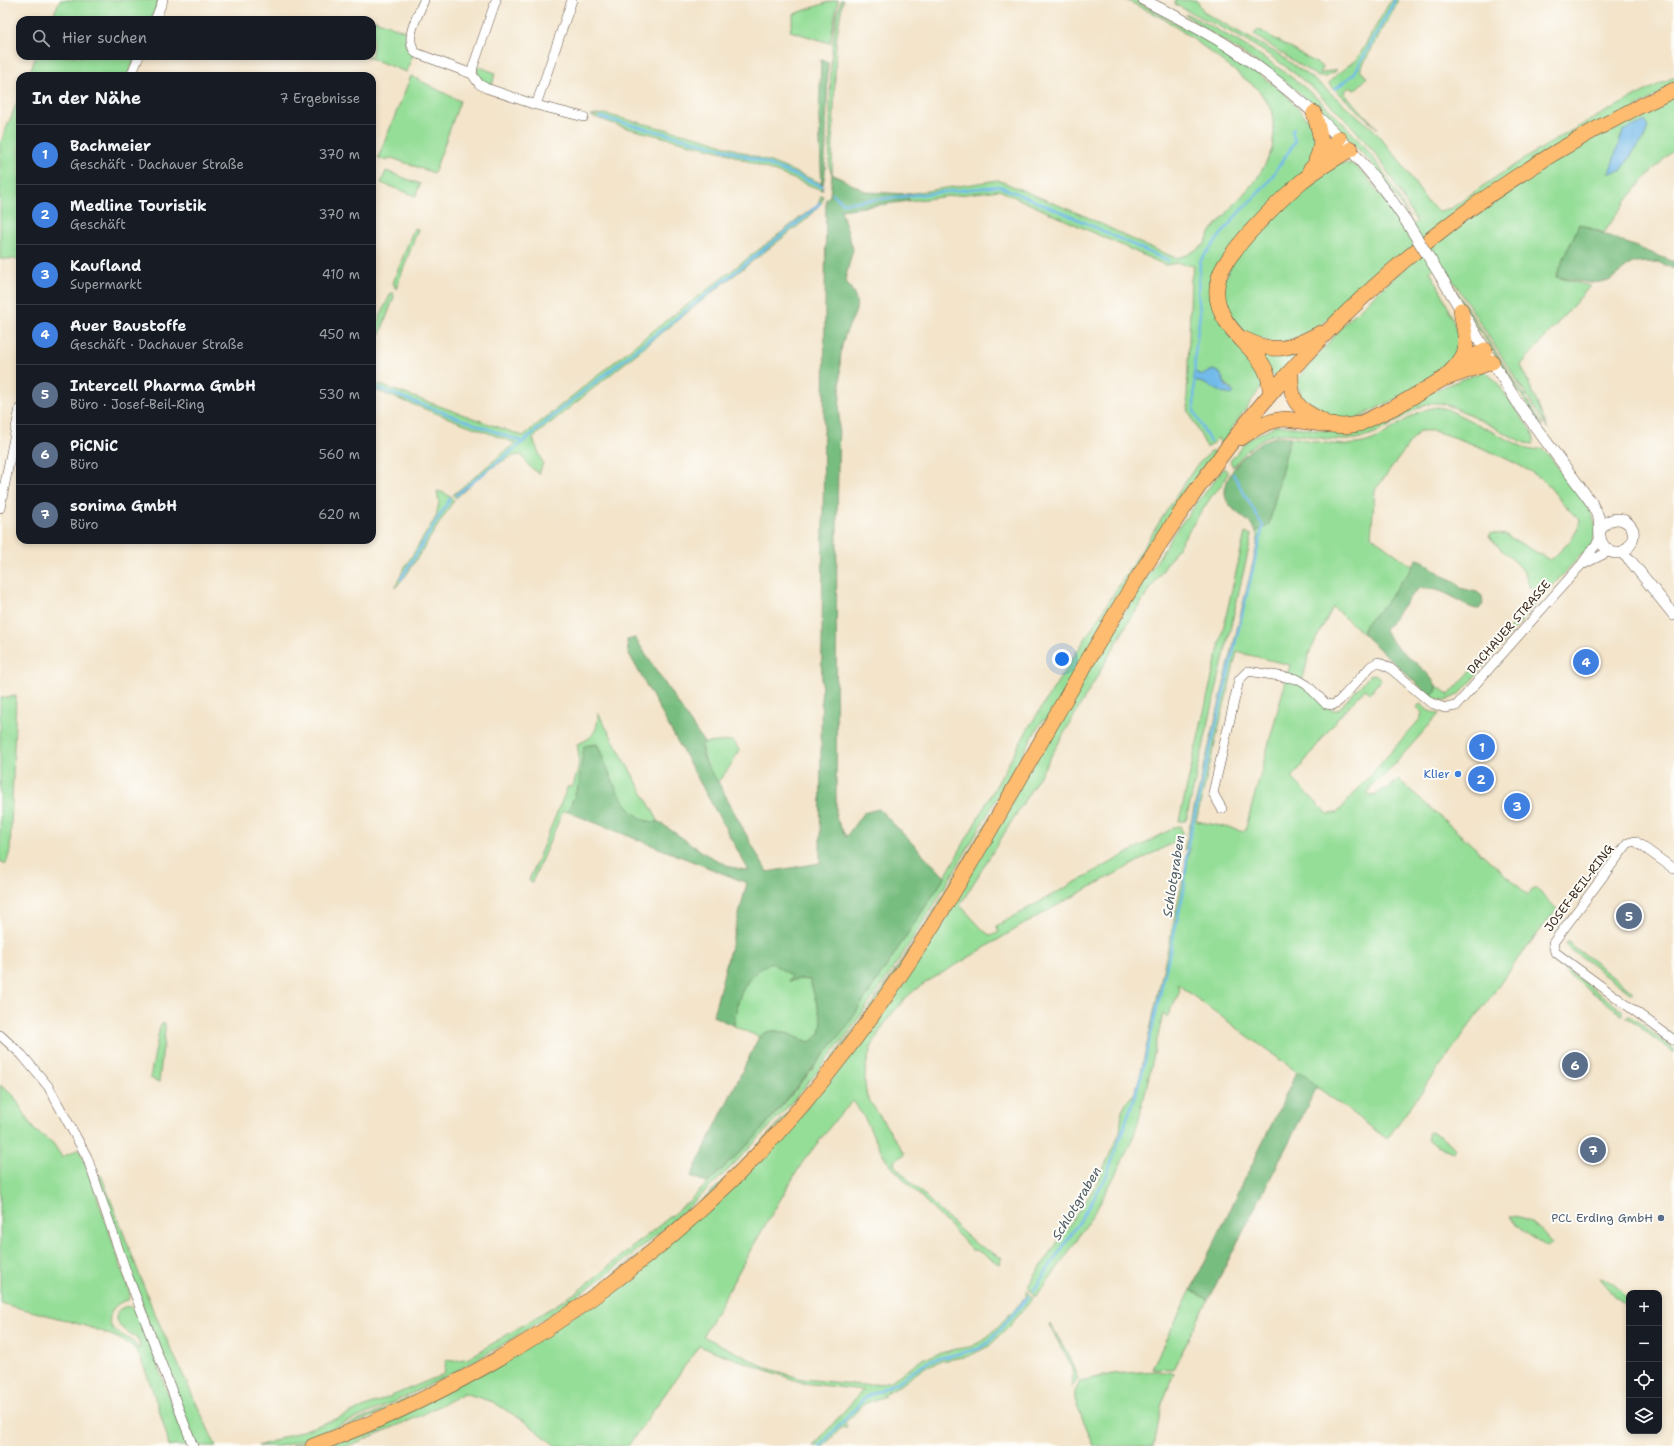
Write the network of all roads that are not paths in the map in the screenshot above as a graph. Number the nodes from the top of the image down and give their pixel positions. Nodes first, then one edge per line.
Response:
1 (163, 0) edge
2 (424, 0) edge
3 (496, 0) edge
4 (572, 0) edge
5 (1144, 0) edge
6 (157, 16) edge
7 (138, 60) edge
8 (133, 72) edge
9 (472, 74) junction
10 (1674, 90) edge
11 (536, 104) junction
12 (1314, 113) junction
13 (584, 117) dead end
14 (1339, 138) junction
15 (1351, 149) junction
16 (1315, 162) junction
17 (1301, 182) junction
18 (1461, 310) junction
19 (1334, 326) junction
20 (1238, 336) junction
21 (1488, 356) junction
22 (1455, 367) junction
23 (1291, 371) junction
24 (1441, 380) junction
25 (1270, 394) junction
26 (1330, 425) junction
27 (16, 428) edge
28 (1229, 446) junction
29 (1591, 502) junction
30 (0, 508) edge
31 (1614, 519) junction
32 (1600, 534) junction
33 (1631, 546) junction
34 (1616, 552) junction
35 (1581, 565) junction
36 (1674, 605) edge
37 (1674, 615) edge
38 (1222, 809) dead end
39 (1674, 869) edge
40 (0, 1036) edge
41 (1674, 1040) edge
42 (193, 1446) edge
43 (313, 1446) edge

1 - 6 street
2 - 9 street
3 - 9 street
4 - 11 street
5 - 12 street
7 - 8 street
9 - 11 street
10 - 19 highway
11 - 13 street
12 - 14 street
12 - 16 highway
14 - 15 street
14 - 16 highway
15 - 17 highway
15 - 18 street, bridge
16 - 17 highway
17 - 20 highway
18 - 21 street
18 - 22 highway
19 - 20 highway
19 - 23 highway
20 - 25 highway
21 - 22 highway
21 - 24 highway
21 - 29 street
22 - 24 highway
23 - 25 highway
23 - 26 highway
24 - 26 highway
25 - 28 highway
26 - 28 highway
27 - 30 street
28 - 43 highway
29 - 31 street
29 - 32 street
31 - 32 street, DACHAUER STRASSE
31 - 33 street
32 - 34 street
32 - 35 street, DACHAUER STRASSE
33 - 34 street, DACHAUER STRASSE
33 - 36 street
34 - 35 street, DACHAUER STRASSE
34 - 37 street
35 - 38 street, DACHAUER STRASSE
39 - 41 street, JOSEF-BEIL-RING
40 - 42 street

